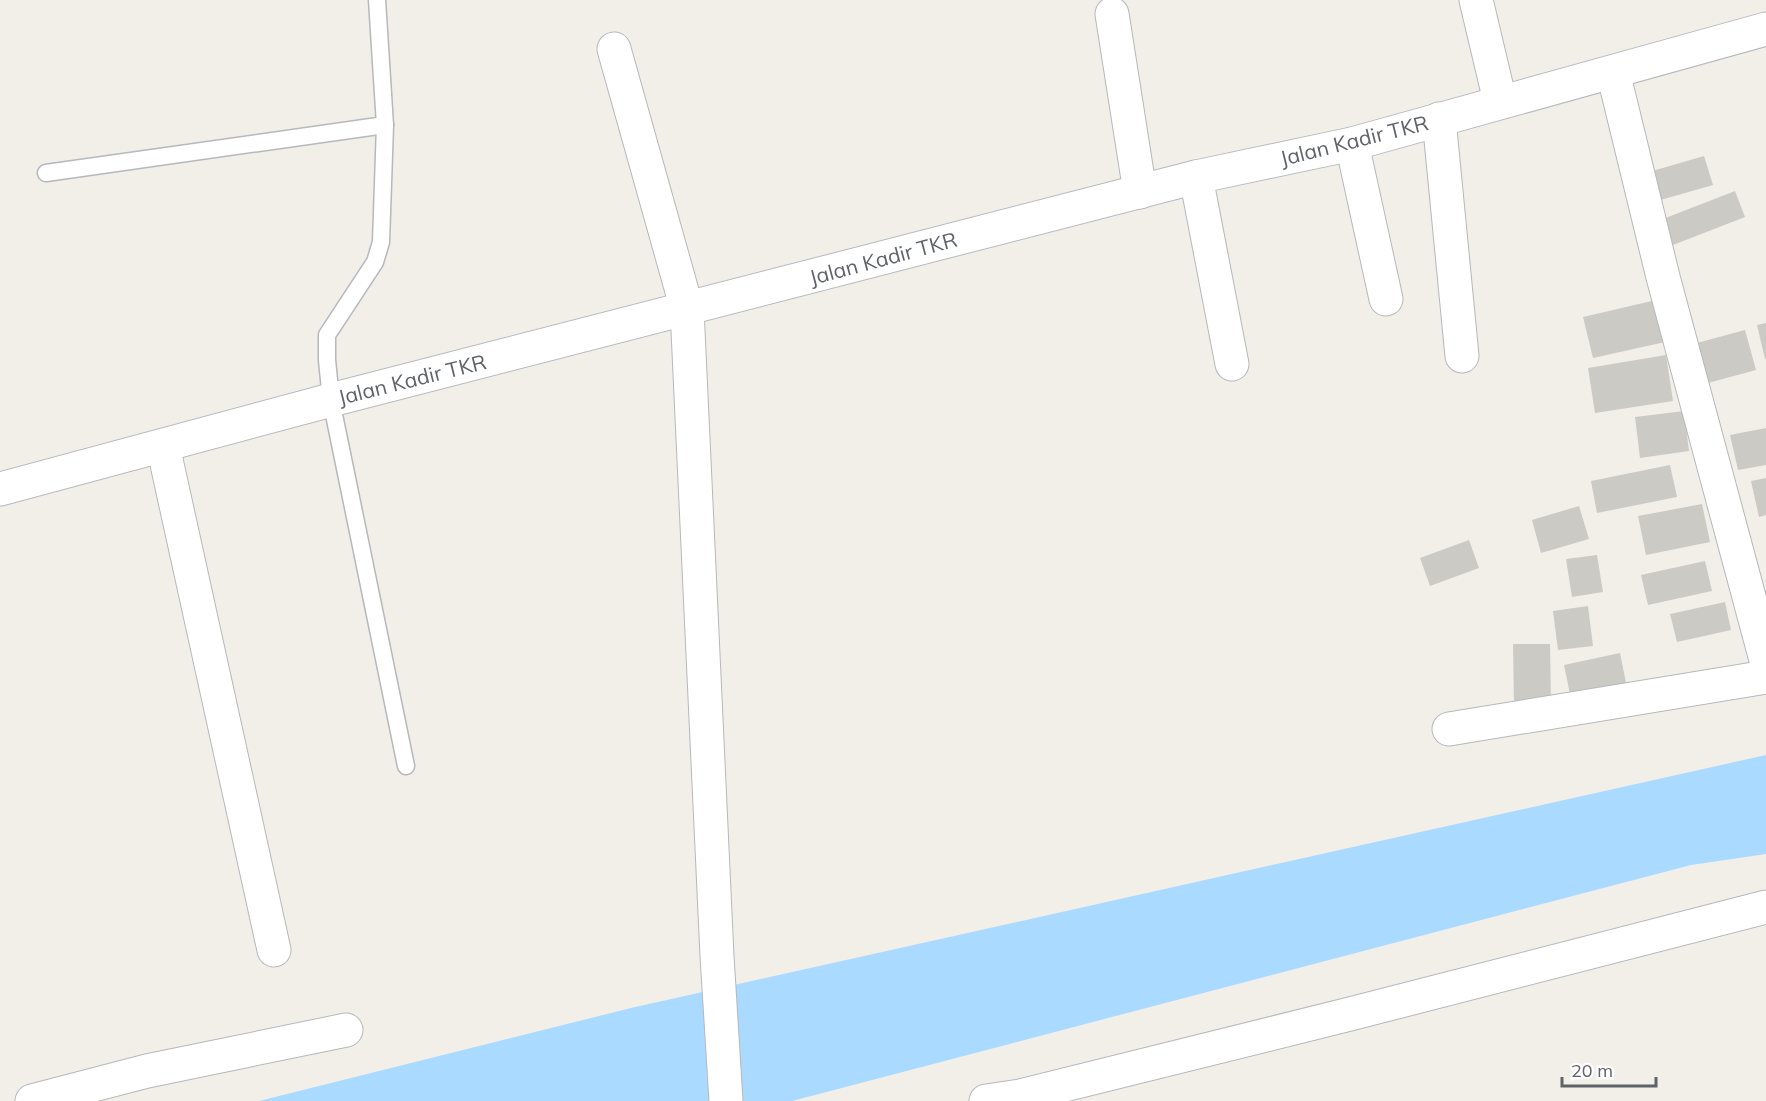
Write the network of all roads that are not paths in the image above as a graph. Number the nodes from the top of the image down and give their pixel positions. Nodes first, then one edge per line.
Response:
1 (377, 0) edge
2 (1476, 0) edge
3 (1112, 14) dead end
4 (1766, 29) edge
5 (614, 49) dead end
6 (1612, 72) junction
7 (1500, 101) junction
8 (1439, 118) junction
9 (385, 125) junction
10 (1352, 144) junction
11 (46, 173) dead end
12 (1196, 177) junction
13 (1140, 192) junction
14 (1386, 299) dead end
15 (687, 309) junction
16 (1462, 356) dead end
17 (1232, 364) dead end
18 (331, 400) junction
19 (163, 446) junction
20 (0, 489) edge
21 (1766, 660) edge
22 (1766, 677) edge
23 (1449, 729) dead end
24 (406, 766) dead end
25 (1766, 907) edge
26 (274, 950) dead end
27 (346, 1030) dead end
28 (1021, 1098) edge
29 (32, 1101) edge
30 (726, 1101) edge
31 (986, 1101) edge

1 - 9 lane
2 - 7 street
3 - 13 street
4 - 6 street, Jalan Kadir TKR
5 - 15 street
6 - 7 street, Jalan Kadir TKR
6 - 21 street
7 - 8 street, Jalan Kadir TKR
8 - 10 street, Jalan Kadir TKR
8 - 16 street
9 - 11 lane
9 - 18 lane
10 - 12 street, Jalan Kadir TKR
10 - 14 street
12 - 13 street, Jalan Kadir TKR
12 - 17 street
13 - 15 street, Jalan Kadir TKR
15 - 18 street, Jalan Kadir TKR
15 - 30 street
18 - 19 street, Jalan Kadir TKR
18 - 24 lane
19 - 20 street, Jalan Kadir TKR
19 - 26 street
22 - 23 street
25 - 28 street
27 - 29 street
28 - 31 street

